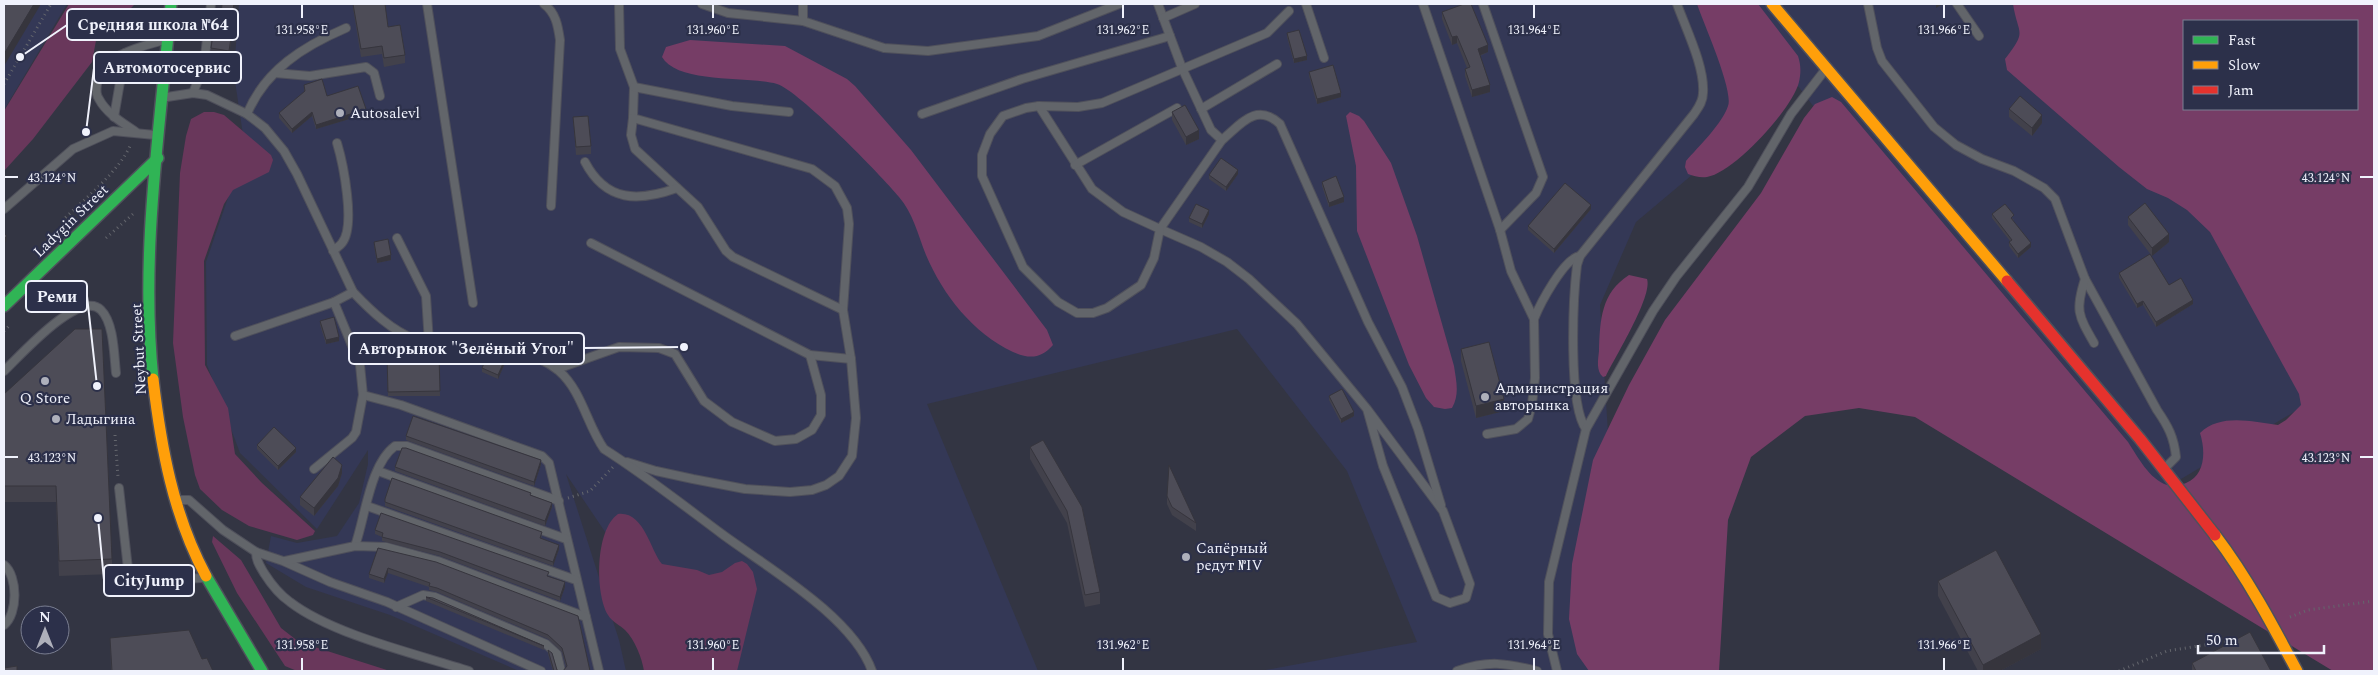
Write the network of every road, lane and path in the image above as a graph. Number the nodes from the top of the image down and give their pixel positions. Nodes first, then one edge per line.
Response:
1 (51, 4) edge
2 (171, 4) edge
3 (211, 4) edge
4 (427, 4) edge
5 (544, 4) edge
6 (619, 4) edge
7 (702, 4) edge
8 (802, 4) edge
9 (1119, 4) edge
10 (1158, 4) edge
11 (1195, 4) edge
12 (1306, 4) edge
13 (1423, 4) edge
14 (1483, 4) edge
15 (1677, 4) edge
16 (1772, 4) edge
17 (1868, 4) edge
18 (1957, 4) edge
19 (1289, 11) dead end
20 (1164, 18) junction
21 (803, 21) junction
22 (346, 28) dead end
23 (1170, 36) junction
24 (1979, 36) dead end
25 (168, 39) junction
26 (125, 53) junction
27 (1324, 58) dead end
28 (1277, 64) dead end
29 (1182, 68) junction
30 (1826, 69) junction
31 (275, 73) junction
32 (4, 84) edge
33 (634, 87) junction
34 (193, 93) junction
35 (380, 96) dead end
36 (163, 97) junction
37 (1039, 106) junction
38 (1177, 108) edge
39 (1201, 108) junction
40 (790, 112) dead end
41 (247, 114) junction
42 (922, 114) dead end
43 (114, 117) junction
44 (633, 118) junction
45 (137, 132) junction
46 (160, 136) junction
47 (1222, 140) junction
48 (337, 143) dead end
49 (158, 158) junction
50 (585, 162) dead end
51 (1075, 165) junction
52 (677, 188) junction
53 (550, 206) dead end
54 (4, 209) edge
55 (61, 221) dead end
56 (1160, 229) junction
57 (1500, 230) junction
58 (397, 238) dead end
59 (591, 243) dead end
60 (333, 251) junction
61 (1580, 256) junction
62 (2085, 279) junction
63 (353, 292) junction
64 (334, 302) junction
65 (473, 303) dead end
66 (4, 306) edge
67 (843, 310) junction
68 (1534, 319) junction
69 (235, 336) dead end
70 (2094, 342) dead end
71 (429, 343) junction
72 (810, 355) junction
73 (852, 359) junction
74 (557, 369) junction
75 (4, 371) edge
76 (116, 373) dead end
77 (363, 395) junction
78 (1368, 409) junction
79 (1586, 429) junction
80 (1487, 434) dead end
81 (115, 435) dead end
82 (620, 459) junction
83 (117, 465) dead end
84 (314, 469) dead end
85 (2164, 470) junction
86 (378, 471) junction
87 (119, 488) dead end
88 (175, 500) junction
89 (559, 501) junction
90 (367, 506) junction
91 (1443, 511) junction
92 (566, 539) junction
93 (355, 546) junction
94 (256, 552) junction
95 (284, 561) junction
96 (4, 565) edge
97 (207, 578) junction
98 (576, 580) junction
99 (2374, 601) edge
100 (396, 606) junction
101 (586, 617) junction
102 (2272, 624) junction
103 (4, 625) edge
104 (2241, 638) edge
105 (262, 671) edge
106 (469, 671) edge
107 (541, 671) edge
108 (561, 671) edge
109 (599, 671) edge
110 (872, 671) edge
111 (1457, 671) edge
112 (1537, 671) edge
113 (1557, 671) edge
114 (2119, 671) edge
115 (2297, 671) edge

1 - 32 path
2 - 25 street, Neybut Street
3 - 34 lane
4 - 65 lane
5 - 53 lane
6 - 33 lane
7 - 21 lane
8 - 21 lane
9 - 21 lane
10 - 20 lane
11 - 20 lane
12 - 27 lane
13 - 57 lane
14 - 57 lane
15 - 61 lane
16 - 30 street
17 - 62 lane
18 - 24 lane
19 - 29 lane
20 - 23 lane
22 - 31 lane
23 - 29 lane
23 - 42 lane
25 - 26 lane
25 - 36 street, Neybut Street
26 - 43 lane
26 - 43 lane
28 - 39 lane
29 - 37 lane
29 - 39 lane
30 - 79 lane
30 - 85 street
31 - 35 lane
31 - 41 lane
33 - 40 lane
33 - 44 lane
34 - 36 lane
34 - 41 lane
36 - 46 street, Neybut Street
37 - 51 lane
37 - 56 lane
38 - 51 lane
39 - 47 lane
41 - 60 lane
43 - 45 lane
44 - 52 lane
44 - 67 lane
45 - 46 lane
45 - 54 lane
45 - 55 path
46 - 49 street, Neybut Street
47 - 56 lane
47 - 91 lane
48 - 60 lane
49 - 66 street, Ladygin Street
49 - 88 street, Neybut Street
50 - 52 lane
51 - 56 lane
52 - 67 lane
56 - 78 lane
57 - 68 lane
58 - 71 lane
59 - 72 lane
60 - 63 lane
61 - 68 lane
61 - 79 lane
62 - 70 lane
62 - 85 lane
63 - 64 lane
63 - 71 lane
64 - 69 lane
64 - 77 lane
67 - 73 lane
68 - 80 lane
71 - 74 lane
72 - 73 lane
72 - 74 lane
73 - 82 lane
74 - 82 lane
75 - 76 lane
77 - 84 lane
77 - 89 lane
78 - 91 lane
78 - 91 lane
79 - 113 lane
81 - 83 path
82 - 89 path
82 - 110 lane
85 - 102 street
86 - 89 lane
86 - 90 lane
86 - 92 lane
87 - 97 lane
88 - 94 lane
88 - 97 street, Neybut Street
89 - 92 lane
90 - 93 lane
90 - 98 lane
92 - 98 lane
93 - 95 lane
93 - 101 lane
94 - 95 lane
94 - 106 lane
95 - 100 lane
96 - 103 lane
97 - 105 street, Neybut Street
98 - 101 lane
99 - 102 path
100 - 107 lane
100 - 108 lane
101 - 109 lane
102 - 115 street
104 - 114 path
111 - 112 lane

